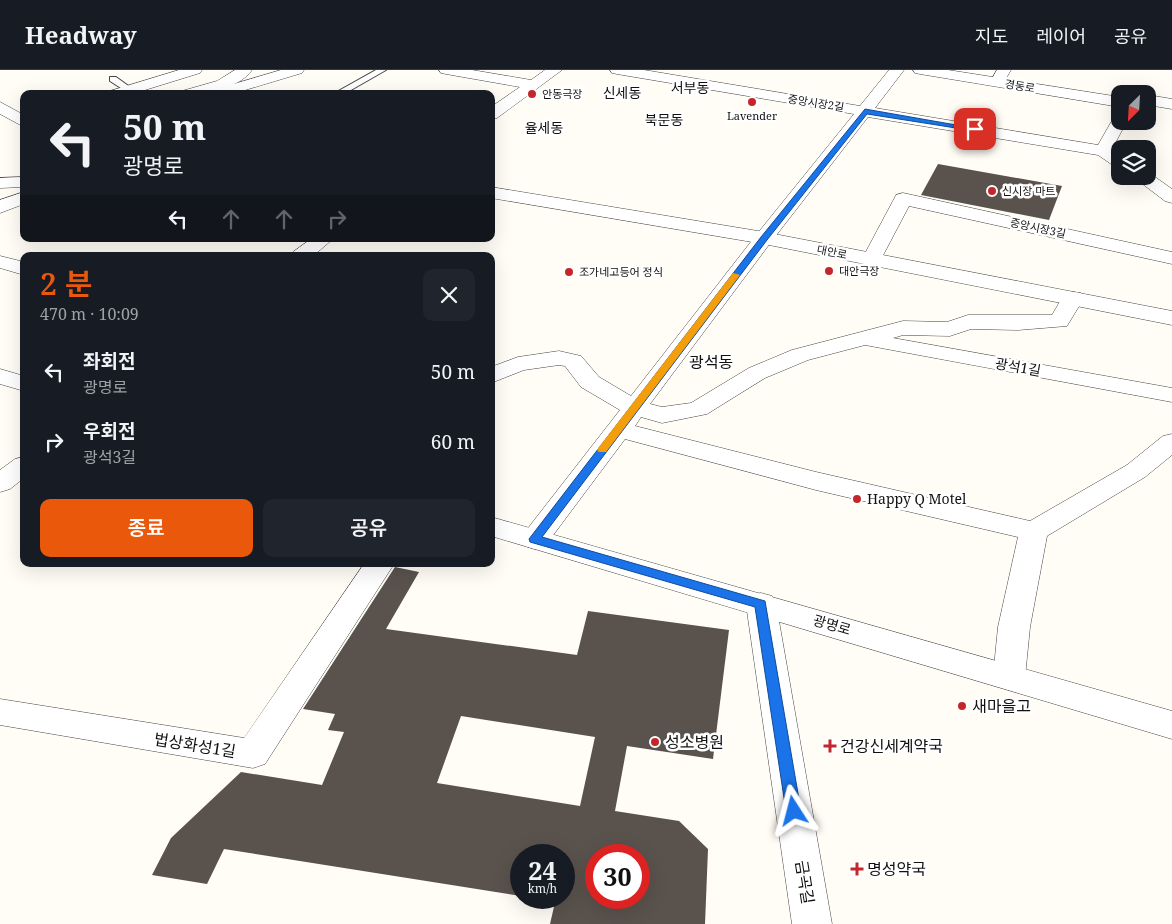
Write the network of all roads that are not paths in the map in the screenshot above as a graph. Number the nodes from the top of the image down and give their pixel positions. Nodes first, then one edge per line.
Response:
1 (195, 70) edge
2 (245, 70) edge
3 (297, 70) edge
4 (382, 70) edge
5 (446, 70) edge
6 (555, 70) edge
7 (617, 70) edge
8 (897, 70) edge
9 (920, 70) edge
10 (955, 70) edge
11 (1002, 74) edge
12 (533, 85) junction
13 (119, 88) edge
14 (201, 90) edge
15 (229, 90) edge
16 (344, 90) edge
17 (1111, 94) edge
18 (1111, 101) edge
19 (1156, 101) edge
20 (1172, 104) edge
21 (0, 107) edge
22 (1156, 107) edge
23 (1172, 110) edge
24 (865, 111) junction
25 (495, 112) edge
26 (19, 123) edge
27 (1115, 130) edge
28 (1103, 151) junction
29 (1111, 156) edge
30 (20, 182) edge
31 (0, 183) edge
32 (1154, 185) edge
33 (495, 193) edge
34 (1172, 198) edge
35 (20, 199) edge
36 (0, 207) edge
37 (764, 238) junction
38 (319, 242) edge
39 (305, 252) edge
40 (1172, 258) edge
41 (872, 259) junction
42 (0, 262) edge
43 (20, 267) edge
44 (1073, 298) junction
45 (1172, 318) edge
46 (863, 339) junction
47 (495, 374) edge
48 (0, 376) edge
49 (20, 383) edge
50 (1172, 395) edge
51 (635, 408) junction
52 (618, 429) junction
53 (1172, 442) edge
54 (20, 468) edge
55 (0, 483) edge
56 (495, 527) edge
57 (1034, 530) junction
58 (534, 539) junction
59 (377, 567) edge
60 (760, 604) junction
61 (1009, 677) junction
62 (0, 712) edge
63 (1172, 724) edge
64 (812, 924) edge

1 - 13 street
2 - 14 street
3 - 15 street
4 - 16 lane
5 - 12 street
6 - 12 street
7 - 24 street, 중앙시장2길
8 - 24 street
9 - 18 street, 경동로
10 - 11 street, 경동로
11 - 17 street, 경동로
12 - 25 street
19 - 20 street
21 - 26 street
22 - 23 street
24 - 28 street, 중앙시장2길
24 - 37 street
27 - 28 street
28 - 29 street
30 - 31 street
32 - 34 street
33 - 37 street, 대안로
35 - 36 street
37 - 41 street, 대안로
37 - 51 street
38 - 39 street
40 - 41 street, 중앙시장3길
41 - 44 street, 대안로
42 - 43 street
44 - 45 street, 대안로
44 - 46 street, 광석1길
46 - 50 street, 광석1길
46 - 51 street, 광석1길
47 - 51 street, 광석1길
48 - 49 street
51 - 52 street
52 - 57 street
52 - 58 street
53 - 57 street
54 - 55 street
56 - 58 street, 광명로
57 - 61 street
58 - 60 street, 광명로
59 - 62 street, 법상화성1길
60 - 61 street, 광명로
60 - 64 street, 금곡길
61 - 63 street, 광명로

